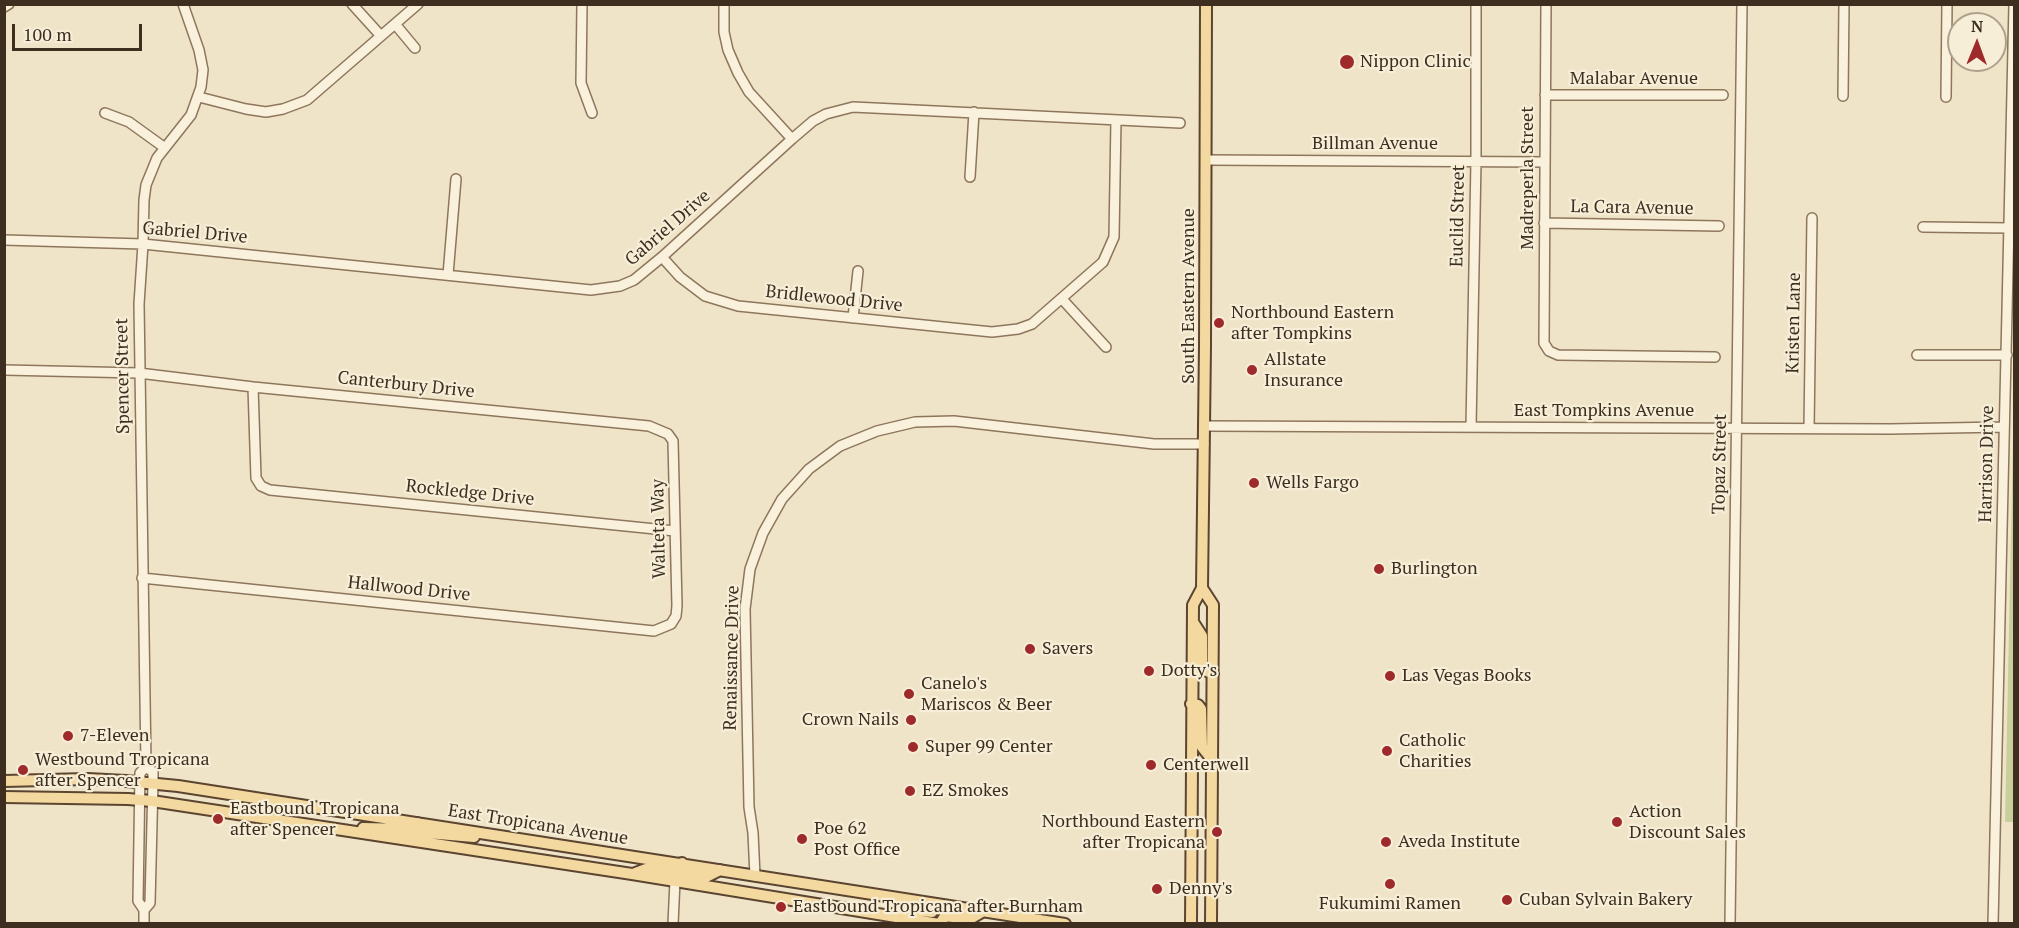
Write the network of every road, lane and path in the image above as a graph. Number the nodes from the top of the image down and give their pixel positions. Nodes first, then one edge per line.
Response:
1 (9, 4) edge
2 (183, 4) edge
3 (352, 4) edge
4 (418, 4) edge
5 (582, 4) edge
6 (724, 4) edge
7 (1206, 4) edge
8 (1476, 4) edge
9 (1546, 4) edge
10 (1742, 4) edge
11 (1844, 4) edge
12 (1947, 4) edge
13 (2014, 4) edge
14 (4, 7) edge
15 (395, 24) junction
16 (381, 36) junction
17 (415, 48) dead end
18 (1545, 95) junction
19 (1723, 96) dead end
20 (1843, 96) dead end
21 (199, 97) junction
22 (1946, 97) dead end
23 (974, 112) junction
24 (105, 113) dead end
25 (592, 113) dead end
26 (1116, 120) junction
27 (1180, 123) dead end
28 (792, 139) junction
29 (165, 148) junction
30 (1206, 160) junction
31 (1476, 161) junction
32 (1544, 162) junction
33 (970, 177) dead end
34 (456, 178) dead end
35 (1812, 218) dead end
36 (1544, 223) junction
37 (1719, 226) dead end
38 (1923, 227) dead end
39 (2009, 228) junction
40 (4, 240) edge
41 (143, 244) junction
42 (2012, 244) edge
43 (662, 257) junction
44 (858, 271) dead end
45 (448, 276) junction
46 (1062, 299) junction
47 (854, 318) junction
48 (1106, 347) dead end
49 (1917, 355) dead end
50 (2007, 355) junction
51 (1715, 357) dead end
52 (4, 370) edge
53 (139, 373) junction
54 (253, 387) junction
55 (1204, 426) junction
56 (1471, 427) junction
57 (2004, 427) junction
58 (1737, 428) junction
59 (1809, 428) junction
60 (668, 434) joint
61 (1204, 444) junction
62 (675, 531) junction
63 (142, 578) junction
64 (1202, 588) junction
65 (1192, 621) junction
66 (671, 624) joint
67 (1213, 674) junction
68 (1191, 704) junction
69 (1213, 761) junction
70 (146, 767) junction
71 (4, 781) edge
72 (140, 782) junction
73 (153, 783) junction
74 (4, 797) edge
75 (139, 800) junction
76 (152, 801) junction
77 (418, 823) junction
78 (345, 830) junction
79 (492, 835) junction
80 (403, 839) junction
81 (682, 863) junction
82 (720, 870) junction
83 (632, 874) junction
84 (755, 876) junction
85 (675, 881) junction
86 (937, 904) junction
87 (144, 910) junction
88 (982, 912) junction
89 (890, 916) junction
90 (144, 924) edge
91 (673, 924) edge
92 (939, 924) edge
93 (1065, 924) edge
94 (1191, 924) edge
95 (1211, 924) edge
96 (1730, 924) edge
97 (1993, 924) edge

1 - 14 street
2 - 21 street, Spencer Street
3 - 16 street
4 - 15 street
5 - 25 street
6 - 28 street
7 - 30 main road, South Eastern Avenue
8 - 31 street, Euclid Street
9 - 18 street, Madreperla Street
10 - 58 street, Topaz Street
11 - 20 street
12 - 22 street
13 - 39 street, Harrison Drive
15 - 16 street
15 - 17 street
16 - 21 street
18 - 19 street, Malabar Avenue
18 - 32 street, Madreperla Street
21 - 29 street, Spencer Street
23 - 26 street, Gabriel Drive
23 - 28 street, Gabriel Drive
23 - 33 street
24 - 29 street
26 - 27 street, Gabriel Drive
26 - 46 street
28 - 43 street, Gabriel Drive
29 - 41 street, Spencer Street
30 - 31 street, Billman Avenue
30 - 55 main road, South Eastern Avenue
31 - 32 street, Billman Avenue
31 - 56 street, Euclid Street
32 - 36 street, Madreperla Street
34 - 45 street
35 - 59 street, Kristen Lane
36 - 37 street, La Cara Avenue
36 - 51 street, Madreperla Street
38 - 39 street
39 - 42 street, Harrison Drive
40 - 41 street, Gabriel Drive
41 - 45 street, Gabriel Drive
41 - 53 street, Spencer Street
42 - 50 street, Harrison Drive
43 - 45 street, Gabriel Drive
43 - 47 street, Bridlewood Drive
44 - 47 street
46 - 47 street, Bridlewood Drive
46 - 48 street
49 - 50 street
50 - 57 street, Harrison Drive
52 - 53 street, Canterbury Drive
53 - 54 street, Canterbury Drive
53 - 63 street, Spencer Street
54 - 60 street, Canterbury Drive
54 - 62 street, Rockledge Drive
55 - 56 street, East Tompkins Avenue
55 - 61 main road, South Eastern Avenue
56 - 58 street, East Tompkins Avenue
57 - 59 street, East Tompkins Avenue
57 - 97 street, Harrison Drive
58 - 59 street, East Tompkins Avenue
58 - 96 street, Topaz Street
60 - 62 street, Walteta Way
61 - 64 main road, South Eastern Avenue
61 - 84 street, Renaissance Drive
62 - 66 street, Walteta Way
63 - 66 street, Hallwood Drive
63 - 70 street, Spencer Street
64 - 65 main road, South Eastern Avenue
64 - 67 main road, South Eastern Avenue
65 - 67 main road
65 - 68 main road, South Eastern Avenue
67 - 69 main road, South Eastern Avenue
68 - 69 main road
68 - 94 main road, South Eastern Avenue
69 - 95 main road, South Eastern Avenue
70 - 72 street, Spencer Street
70 - 73 street, Spencer Street
71 - 72 main road, East Tropicana Avenue
72 - 73 main road, East Tropicana Avenue
72 - 75 street, Spencer Street
73 - 76 street, Spencer Street
73 - 77 main road, East Tropicana Avenue
74 - 75 main road, East Tropicana Avenue
75 - 76 main road, East Tropicana Avenue
75 - 87 street, Spencer Street
76 - 78 main road, East Tropicana Avenue
76 - 87 street, Spencer Street
77 - 78 main road
77 - 79 main road, East Tropicana Avenue
78 - 80 main road, East Tropicana Avenue
79 - 80 main road
79 - 81 main road, East Tropicana Avenue
80 - 83 main road, East Tropicana Avenue
81 - 82 main road, East Tropicana Avenue
81 - 83 main road
82 - 84 main road, East Tropicana Avenue
82 - 85 main road
83 - 85 main road, East Tropicana Avenue
84 - 86 main road, East Tropicana Avenue
85 - 89 main road, East Tropicana Avenue
85 - 91 street
86 - 88 main road, East Tropicana Avenue
86 - 89 main road
87 - 90 street, Spencer Street
88 - 92 main road
88 - 93 main road, East Tropicana Avenue
89 - 92 main road, East Tropicana Avenue

